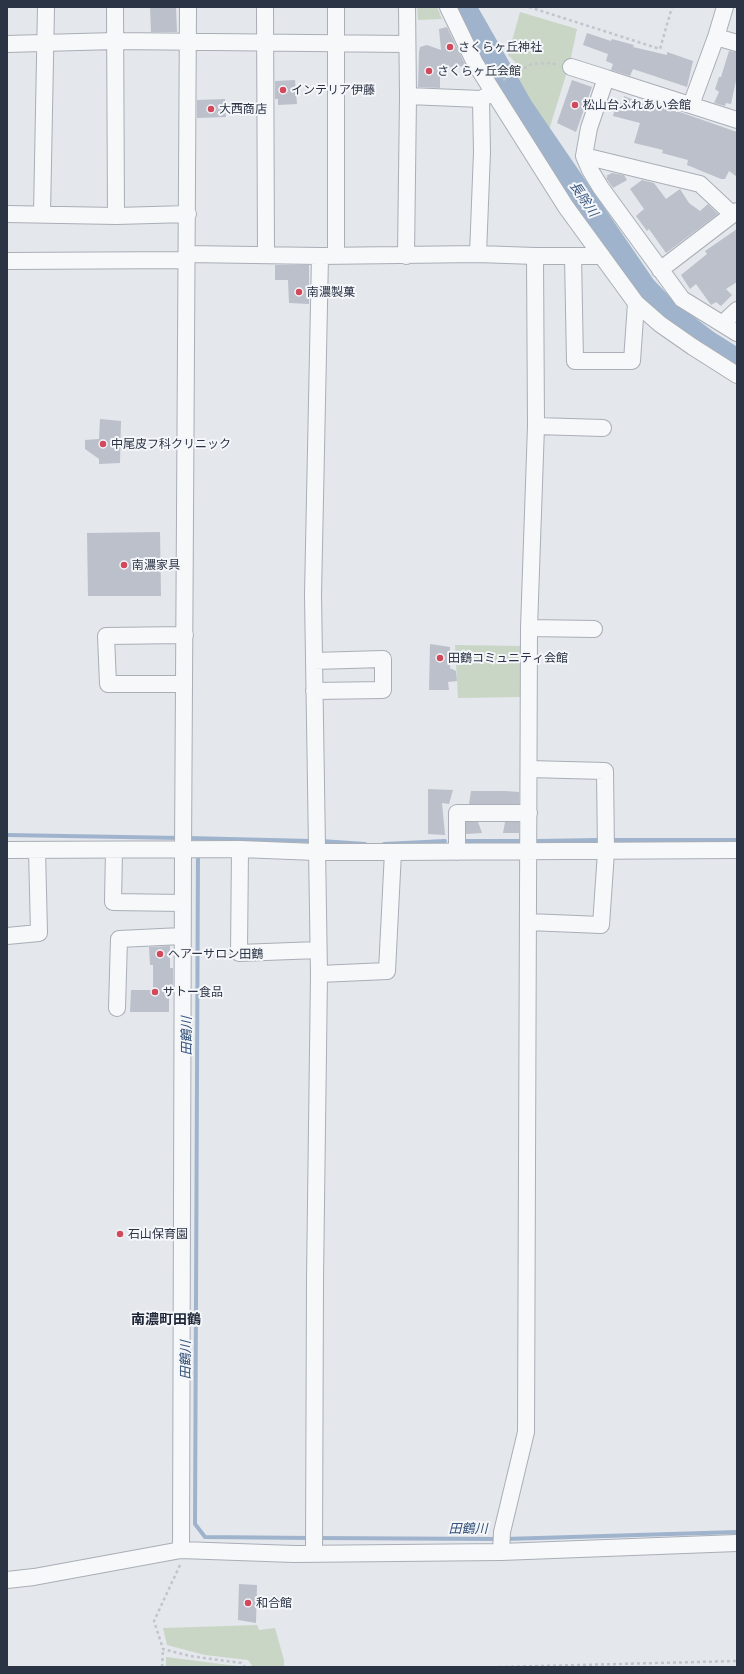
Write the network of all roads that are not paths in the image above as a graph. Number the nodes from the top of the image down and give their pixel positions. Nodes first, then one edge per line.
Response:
1 (46, 7) edge
2 (116, 7) edge
3 (188, 7) edge
4 (265, 7) edge
5 (336, 7) edge
6 (407, 7) edge
7 (448, 7) edge
8 (725, 7) edge
9 (716, 37) junction
10 (115, 41) junction
11 (46, 42) junction
12 (188, 42) junction
13 (265, 43) junction
14 (737, 43) edge
15 (7, 44) edge
16 (336, 44) junction
17 (406, 44) junction
18 (571, 67) road end
19 (606, 78) junction
20 (488, 93) junction
21 (408, 96) junction
22 (691, 105) junction
23 (737, 120) edge
24 (584, 156) junction
25 (735, 213) edge
26 (7, 214) edge
27 (42, 214) junction
28 (188, 214) junction
29 (116, 216) junction
30 (266, 254) junction
31 (478, 254) junction
32 (336, 255) junction
33 (320, 256) junction
34 (406, 256) junction
35 (535, 256) junction
36 (573, 256) junction
37 (602, 256) junction
38 (187, 257) junction
39 (7, 261) edge
40 (660, 270) junction
41 (636, 303) junction
42 (737, 310) edge
43 (723, 323) junction
44 (737, 333) edge
45 (737, 375) edge
46 (536, 426) junction
47 (603, 428) dead end
48 (529, 628) junction
49 (594, 629) dead end
50 (185, 635) junction
51 (314, 660) junction
52 (184, 684) junction
53 (314, 691) junction
54 (529, 769) junction
55 (529, 813) junction
56 (184, 844) junction
57 (240, 849) junction
58 (7, 850) edge
59 (37, 850) junction
60 (114, 850) junction
61 (737, 850) edge
62 (316, 852) junction
63 (393, 852) junction
64 (457, 852) junction
65 (529, 852) junction
66 (606, 852) junction
67 (183, 903) junction
68 (528, 922) junction
69 (7, 936) edge
70 (182, 936) junction
71 (318, 950) junction
72 (319, 974) junction
73 (117, 1008) dead end
74 (737, 1543) edge
75 (184, 1550) junction
76 (502, 1550) junction
77 (314, 1551) junction
78 (7, 1580) edge

1 - 11 street
2 - 10 street
3 - 12 street
4 - 13 street
5 - 16 street
6 - 17 street
7 - 20 street
8 - 9 street
9 - 14 street
9 - 22 street
10 - 11 street
10 - 12 street
10 - 29 street
11 - 15 street
11 - 27 street
12 - 13 street
12 - 28 street
13 - 16 street
13 - 30 street
16 - 17 street
16 - 32 street
17 - 21 street
18 - 19 street
19 - 22 street
19 - 24 street
20 - 21 street
20 - 31 street
20 - 37 street
21 - 34 street
22 - 23 street
24 - 25 street
24 - 40 street
25 - 40 street
26 - 27 street
27 - 29 street
28 - 29 street
28 - 38 street
30 - 33 street
30 - 38 street
31 - 34 street
31 - 35 street
32 - 33 street
32 - 34 street
33 - 51 street
35 - 36 street
35 - 46 street
36 - 37 street
36 - 41 street
37 - 41 street
38 - 39 street
38 - 50 street
40 - 43 street
41 - 45 street
42 - 43 street
43 - 44 street
46 - 47 street
46 - 48 street
48 - 49 street
48 - 54 street
50 - 52 street
50 - 52 street
51 - 53 street
51 - 53 street
52 - 56 street
53 - 62 street
54 - 55 street
54 - 66 street
55 - 64 street
55 - 65 street
56 - 57 street
56 - 60 street
56 - 67 street
57 - 62 street
57 - 71 street
58 - 59 street
59 - 60 street
59 - 69 street
60 - 67 street
61 - 66 street
62 - 63 street
62 - 71 street
63 - 64 street
63 - 72 street
64 - 65 street
65 - 66 street
65 - 68 street
66 - 68 street
67 - 70 street
68 - 76 street
70 - 73 street
70 - 75 street
71 - 72 street
72 - 77 street
74 - 76 street
75 - 77 street
75 - 78 street
76 - 77 street

